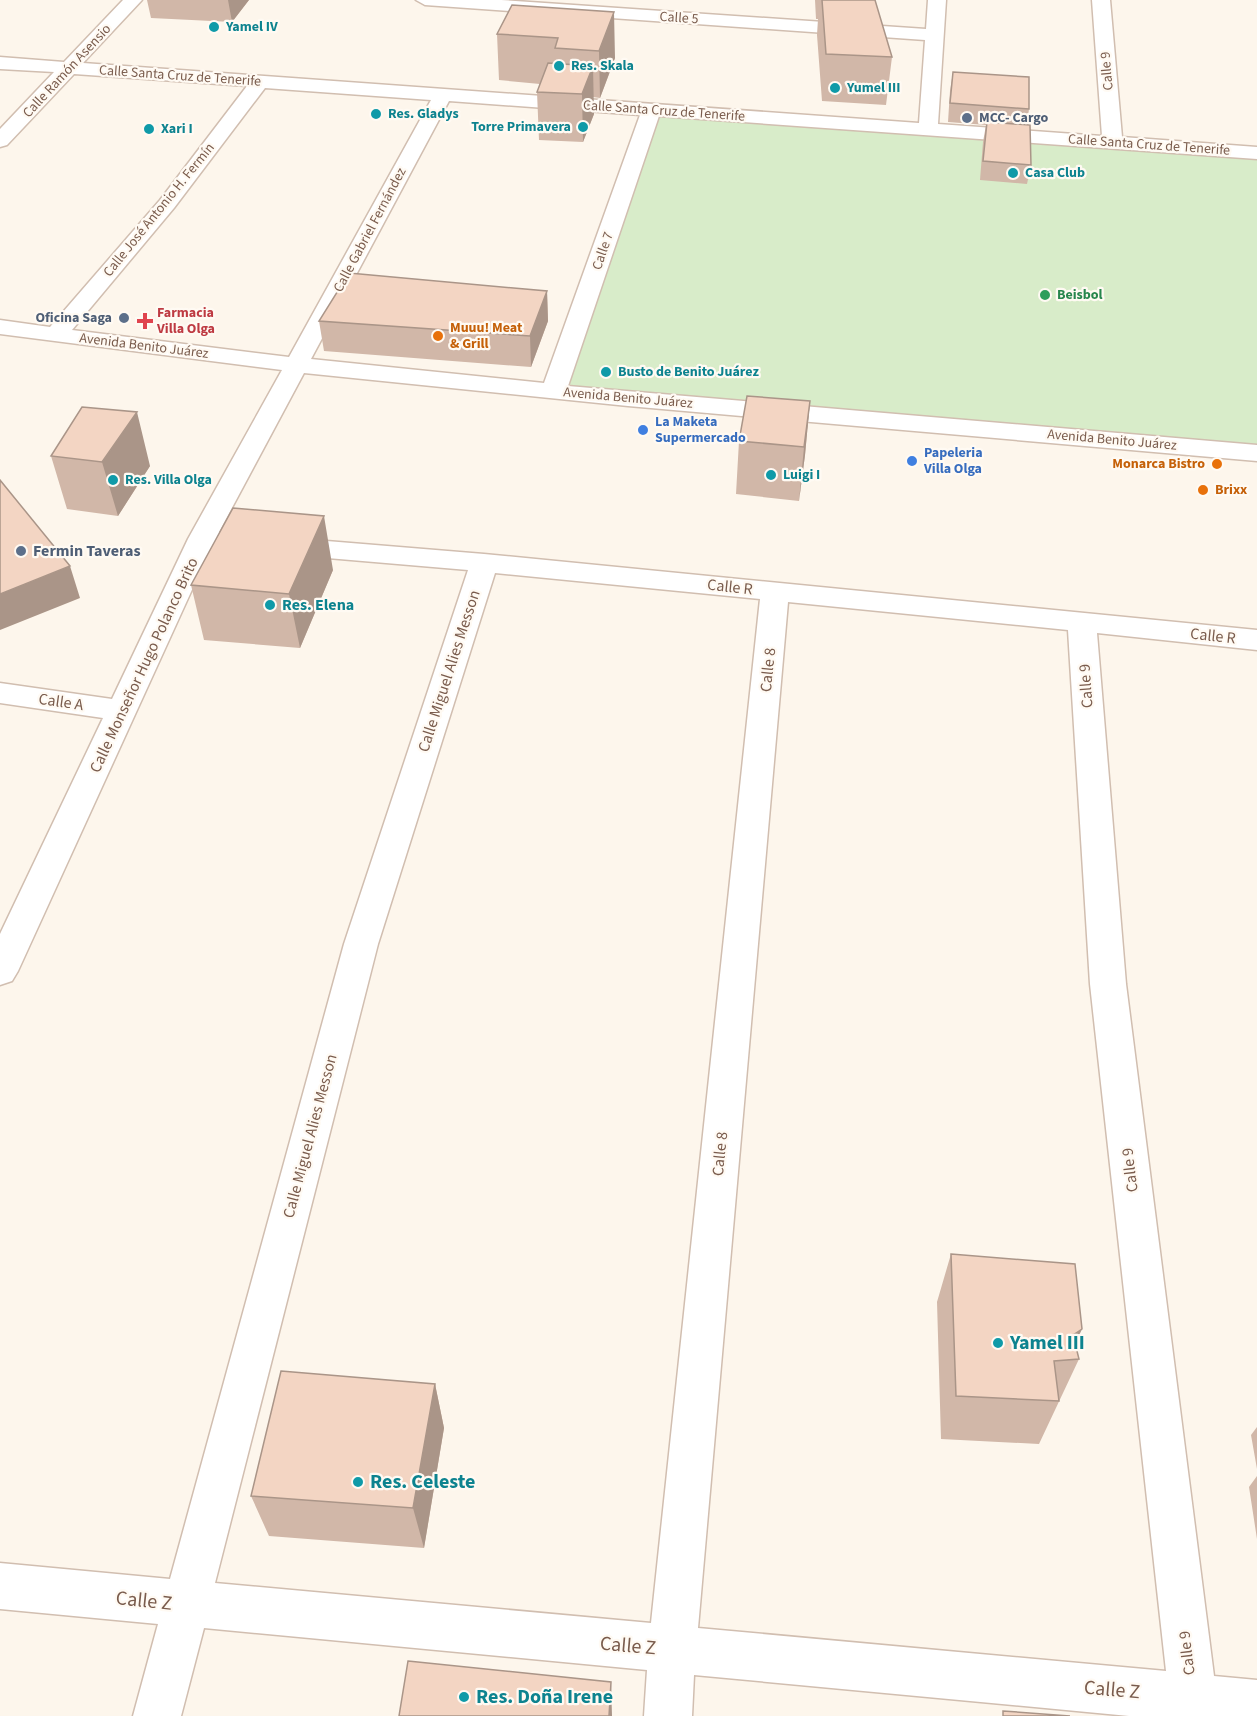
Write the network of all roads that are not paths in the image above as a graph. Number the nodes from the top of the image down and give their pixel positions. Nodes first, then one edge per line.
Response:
1 (134, 0) edge
2 (425, 0) edge
3 (693, 0) edge
4 (937, 0) edge
5 (1101, 0) edge
6 (687, 18) junction
7 (933, 35) junction
8 (0, 63) edge
9 (71, 69) junction
10 (260, 82) junction
11 (443, 95) junction
12 (651, 110) junction
13 (928, 129) junction
14 (0, 141) edge
15 (1113, 143) junction
16 (1257, 153) edge
17 (0, 327) edge
18 (55, 335) junction
19 (298, 364) junction
20 (554, 391) junction
21 (1257, 453) edge
22 (202, 539) junction
23 (484, 563) junction
24 (775, 592) junction
25 (1082, 622) junction
26 (1257, 640) edge
27 (0, 693) edge
28 (123, 711) junction
29 (0, 971) edge
30 (0, 1586) edge
31 (186, 1606) junction
32 (672, 1650) junction
33 (1257, 1704) edge
34 (1194, 1707) edge
35 (157, 1716) edge
36 (668, 1716) edge

1 - 9 street, Calle Ramón Asensio
2 - 6 street, Calle 5
3 - 6 street
4 - 7 street
5 - 15 street, Calle 9
6 - 7 street, Calle 5
7 - 13 street
8 - 9 street, Calle Santa Cruz de Tenerife
9 - 10 street, Calle Santa Cruz de Tenerife
9 - 14 street, Calle Ramón Asensio
10 - 11 street, Calle Santa Cruz de Tenerife
10 - 18 street, Calle José Antonio H. Fermín
11 - 12 street, Calle Santa Cruz de Tenerife
11 - 19 street, Calle Gabriel Fernández
12 - 13 street, Calle Santa Cruz de Tenerife
12 - 20 street, Calle 7
13 - 15 street, Calle Santa Cruz de Tenerife
15 - 16 street, Calle Santa Cruz de Tenerife
17 - 18 street, Avenida Benito Juárez
18 - 19 street, Avenida Benito Juárez
19 - 20 street, Avenida Benito Juárez
19 - 22 street, Calle Monseñor Hugo Polanco Brito
20 - 21 street, Avenida Benito Juárez
22 - 23 street, Calle R
22 - 28 street, Calle Monseñor Hugo Polanco Brito
23 - 24 street, Calle R
23 - 31 street, Calle Miguel Alies Messon
24 - 25 street, Calle R
24 - 32 street, Calle 8
25 - 26 street, Calle R
25 - 34 street, Calle 9
27 - 28 street, Calle A
28 - 29 street, Calle Monseñor Hugo Polanco Brito
30 - 31 street, Calle Z
31 - 32 street, Calle Z
31 - 35 street, Calle Miguel Alies Messon
32 - 34 street, Calle Z
32 - 36 street, Calle 8
33 - 34 street, Calle Z

